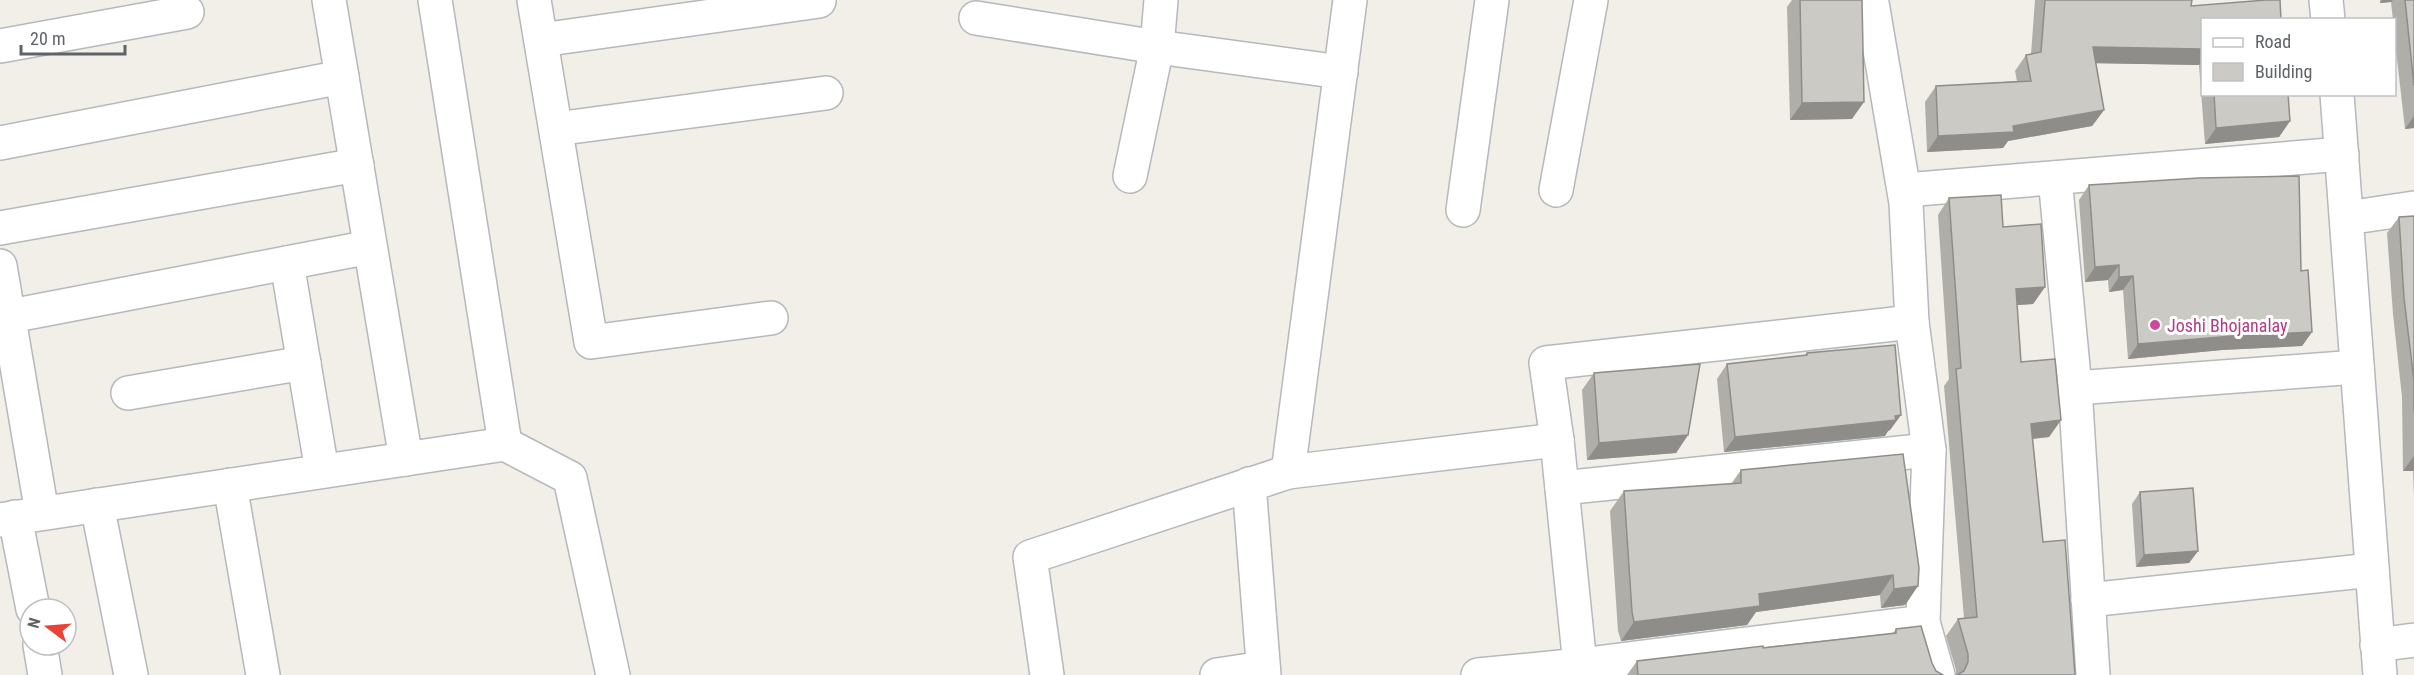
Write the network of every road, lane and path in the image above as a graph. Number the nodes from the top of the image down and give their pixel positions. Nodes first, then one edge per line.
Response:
1 (329, 0) edge
2 (435, 0) edge
3 (534, 0) edge
4 (1161, 0) edge
5 (1350, 0) edge
6 (1492, 0) edge
7 (1591, 0) edge
8 (1858, 0) edge
9 (2326, 0) edge
10 (819, 2) dead end
11 (187, 12) dead end
12 (976, 18) dead end
13 (2328, 18) edge
14 (541, 40) junction
15 (0, 46) edge
16 (1157, 46) junction
17 (1341, 72) junction
18 (342, 77) junction
19 (826, 93) dead end
20 (2337, 96) edge
21 (556, 129) junction
22 (0, 143) edge
23 (2342, 154) junction
24 (357, 165) junction
25 (1130, 176) dead end
26 (2055, 178) junction
27 (1556, 190) dead end
28 (1905, 190) junction
29 (2414, 207) edge
30 (1463, 210) dead end
31 (2347, 218) junction
32 (0, 228) edge
33 (370, 247) junction
34 (287, 263) junction
35 (0, 266) edge
36 (4, 317) edge
37 (771, 318) dead end
38 (1912, 322) junction
39 (304, 363) junction
40 (2357, 367) junction
41 (2074, 387) junction
42 (128, 393) dead end
43 (1557, 440) junction
44 (505, 444) junction
45 (1929, 450) junction
46 (406, 459) junction
47 (322, 471) junction
48 (1288, 472) junction
49 (1249, 484) junction
50 (230, 485) junction
51 (1562, 488) junction
52 (97, 505) junction
53 (19, 517) edge
54 (2372, 570) junction
55 (31, 597) edge
56 (2088, 600) junction
57 (1923, 622) junction
58 (2414, 640) edge
59 (42, 657) edge
60 (2378, 660) edge
61 (1581, 670) edge
62 (1263, 672) edge
63 (45, 675) edge
64 (131, 675) edge
65 (263, 675) edge
66 (613, 675) edge
67 (1047, 675) edge
68 (1217, 675) edge
69 (1478, 675) edge
70 (1938, 675) edge
71 (2093, 675) edge

1 - 18 street
2 - 44 street
3 - 14 street
4 - 16 street
5 - 17 street
6 - 30 street
7 - 27 street
8 - 28 street
9 - 13 street
10 - 14 street
11 - 15 street
12 - 16 street
14 - 21 street
16 - 17 street
16 - 25 street
17 - 48 street
18 - 22 street
18 - 24 street
19 - 21 street
20 - 23 street
21 - 37 street
23 - 26 street
23 - 31 street
24 - 32 street
24 - 33 street
26 - 28 street
26 - 41 street
28 - 38 street
29 - 31 street
31 - 40 street
33 - 34 street
33 - 46 street
34 - 36 street
34 - 39 street
35 - 36 street
36 - 53 street
38 - 43 street
38 - 45 street
39 - 42 street
39 - 47 street
40 - 41 street
40 - 54 street
41 - 56 street
43 - 48 street
43 - 51 street
44 - 46 street
44 - 66 street
45 - 51 street
45 - 57 street
46 - 47 street
47 - 50 street
48 - 49 street
49 - 62 street
49 - 67 street
50 - 52 street
50 - 65 street
51 - 61 street
52 - 53 street
52 - 64 street
53 - 55 street
54 - 56 street
54 - 60 street
56 - 71 street
57 - 61 street
57 - 70 street
58 - 60 street
59 - 63 street
61 - 69 street
62 - 68 street

